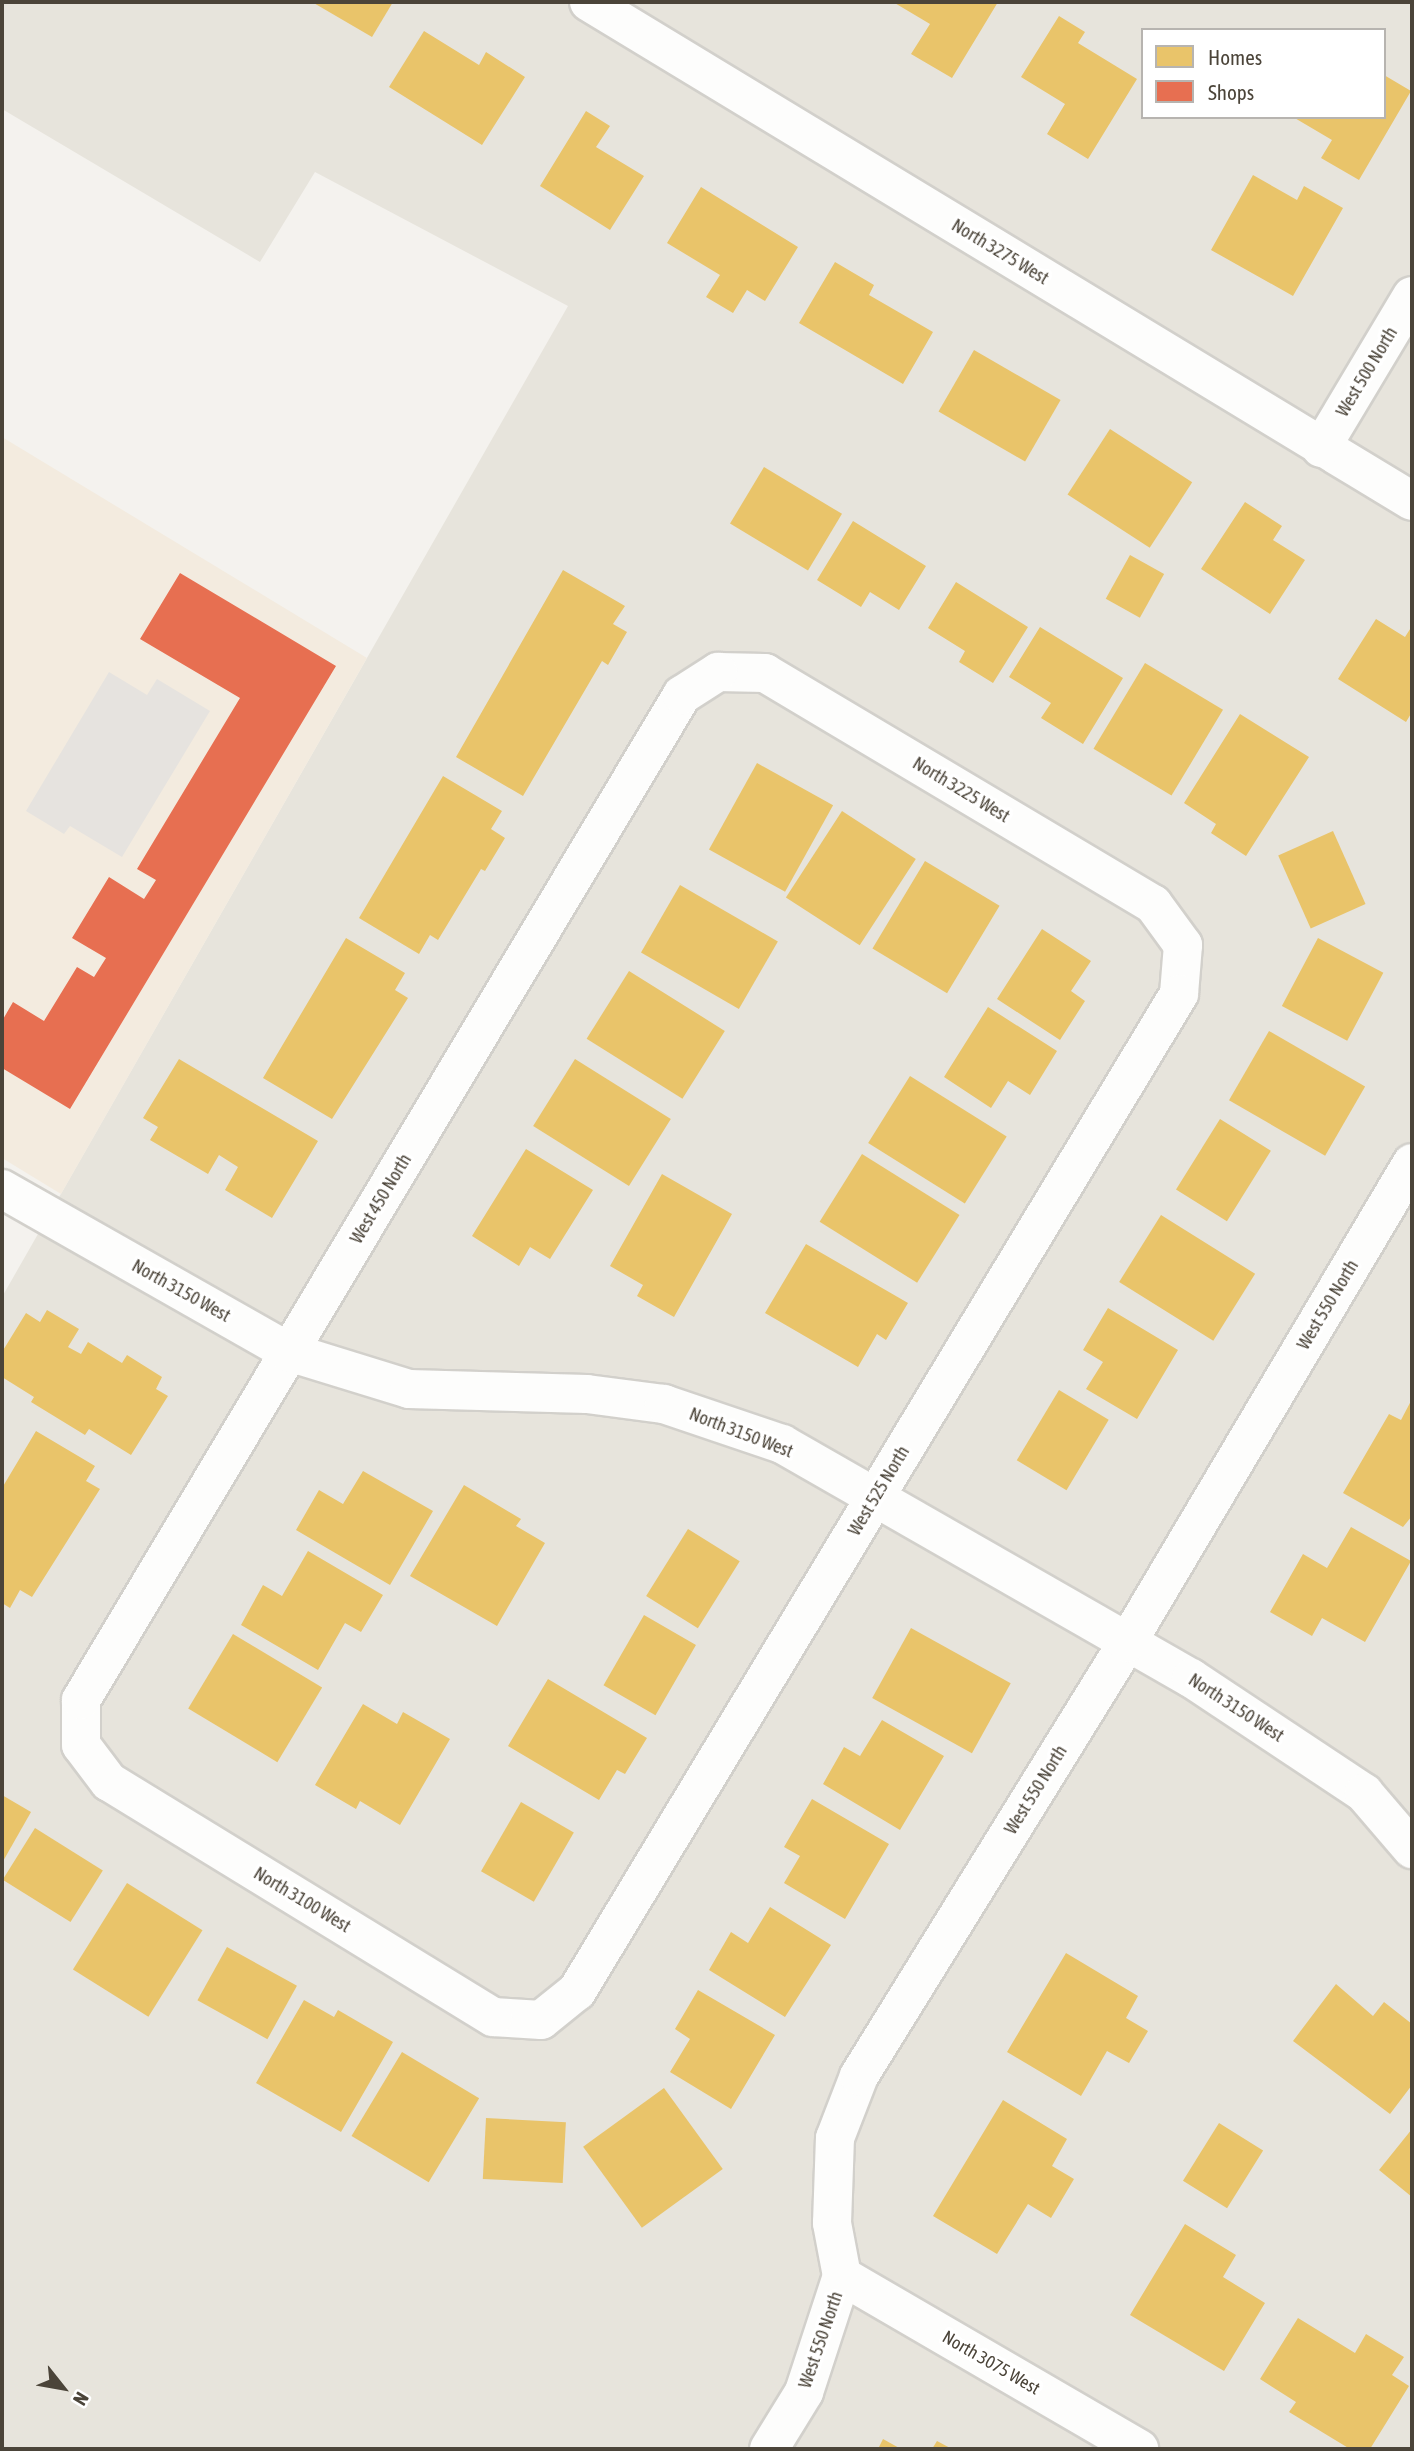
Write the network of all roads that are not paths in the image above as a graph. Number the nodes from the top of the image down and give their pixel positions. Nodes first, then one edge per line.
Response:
1 (589, 2) edge
2 (1412, 296) edge
3 (1321, 448) junction
4 (1412, 501) edge
5 (718, 672) joint
6 (1183, 946) joint
7 (1412, 1163) edge
8 (2, 1189) edge
9 (289, 1352) junction
10 (874, 1499) junction
11 (1127, 1643) junction
12 (81, 1745) joint
13 (1412, 1849) edge
14 (541, 2020) joint
15 (842, 2276) junction
16 (769, 2449) edge
17 (1139, 2449) edge

1 - 3 street, North 3275 West
2 - 3 street, West 500 North
3 - 4 street, North 3275 West
5 - 6 street, North 3225 West
5 - 9 street, West 450 North
6 - 10 street, West 525 North
7 - 11 street, West 550 North
8 - 9 street, North 3150 West
9 - 10 street, North 3150 West
9 - 12 street, West 450 North
10 - 11 street, North 3150 West
10 - 14 street, West 525 North
11 - 13 street, North 3150 West
11 - 15 street, West 550 North
12 - 14 street, North 3100 West
15 - 16 street, West 550 North
15 - 17 street, North 3075 West

